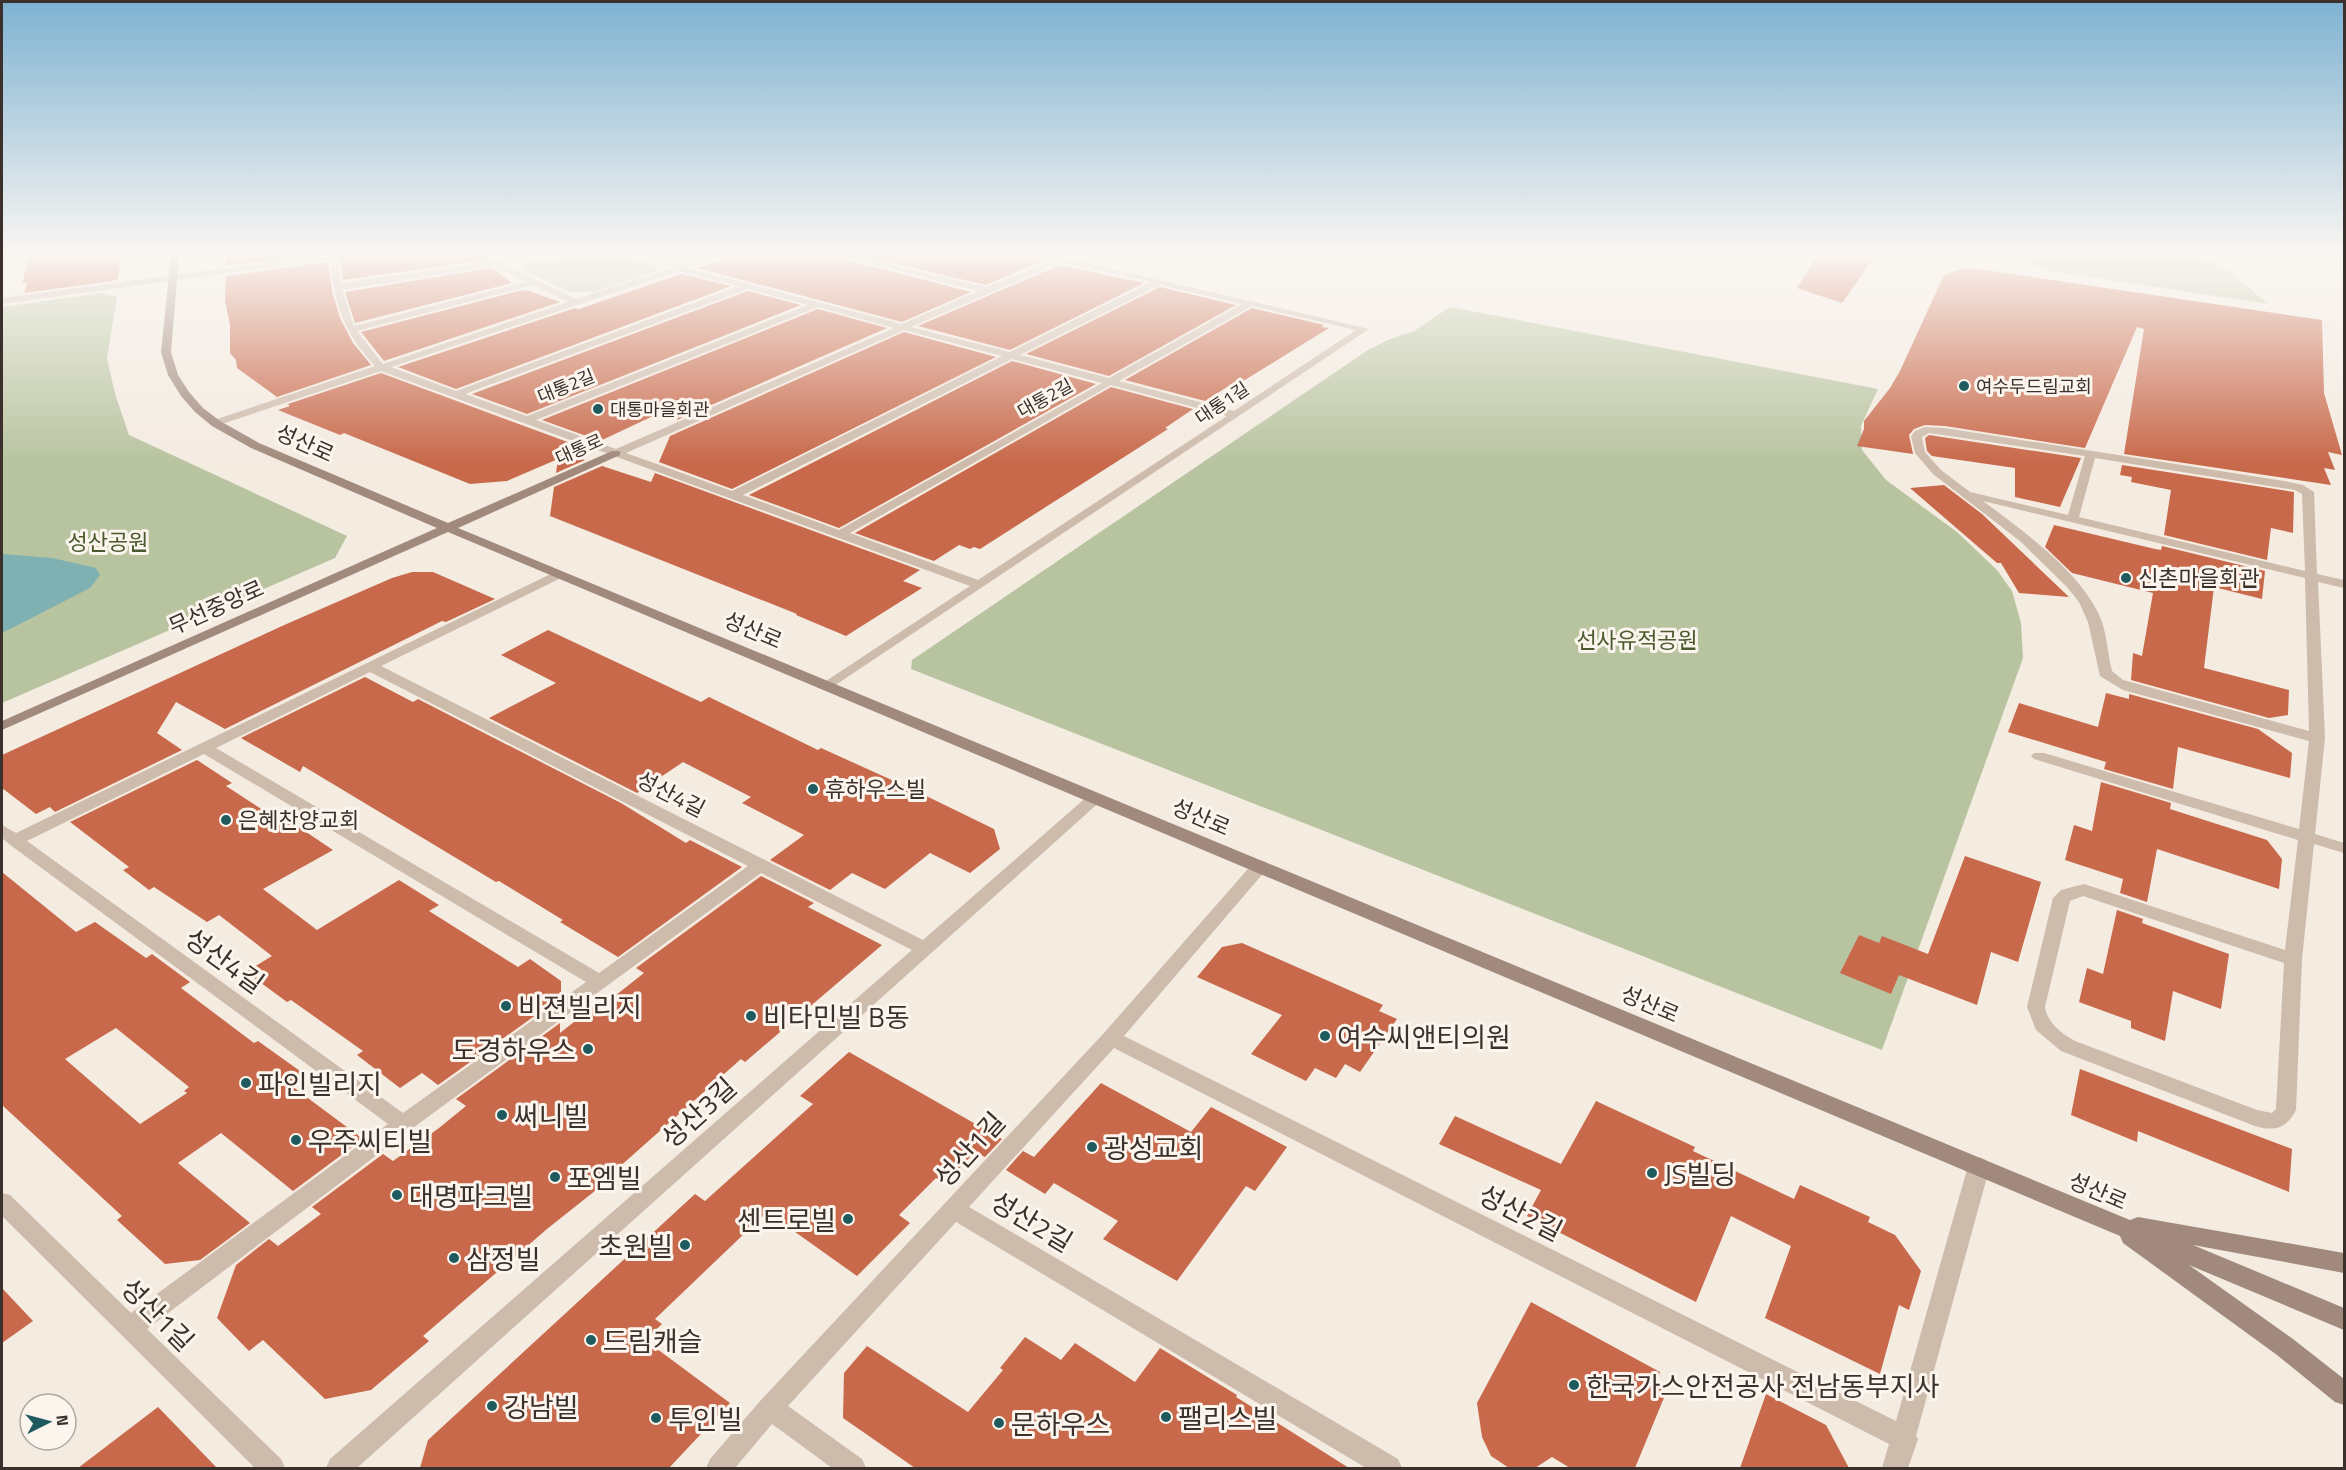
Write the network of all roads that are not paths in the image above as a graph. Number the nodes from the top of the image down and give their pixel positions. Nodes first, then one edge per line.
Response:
1 (169, 325) edge
2 (348, 325) edge
3 (372, 325) edge
4 (508, 325) edge
5 (644, 325) edge
6 (766, 325) edge
7 (897, 325) edge
8 (905, 325) edge
9 (1072, 325) edge
10 (1212, 325) edge
11 (1345, 325) edge
12 (902, 326) junction
13 (351, 330) junction
14 (1011, 355) junction
15 (381, 367) junction
16 (1111, 382) junction
17 (456, 394) junction
18 (1236, 415) junction
19 (528, 420) junction
20 (215, 423) junction
21 (616, 453) junction
22 (2091, 454) junction
23 (1966, 494) junction
24 (733, 495) junction
25 (2073, 519) junction
26 (447, 527) junction
27 (840, 534) junction
28 (559, 574) junction
29 (2312, 576) junction
30 (2344, 584) edge
31 (980, 585) junction
32 (370, 666) junction
33 (828, 686) junction
34 (2, 726) edge
35 (2317, 738) junction
36 (205, 748) junction
37 (2039, 756) dead end
38 (1096, 798) junction
39 (8, 835) edge
40 (2306, 836) junction
41 (2344, 848) edge
42 (760, 865) junction
43 (1260, 866) junction
44 (925, 949) junction
45 (2293, 959) junction
46 (600, 982) junction
47 (1111, 1038) junction
48 (403, 1124) junction
49 (1979, 1166) junction
50 (2, 1202) edge
51 (955, 1210) junction
52 (2109, 1220) junction
53 (2344, 1263) edge
54 (2344, 1319) edge
55 (129, 1328) junction
56 (2344, 1395) edge
57 (770, 1408) junction
58 (1905, 1439) junction
59 (272, 1468) edge
60 (339, 1468) edge
61 (718, 1468) edge
62 (853, 1468) edge
63 (1389, 1468) edge
64 (1895, 1468) edge

1 - 20 street, 성산로
2 - 13 street
3 - 13 street
4 - 15 street
5 - 17 street, 대통2길
6 - 19 street, 대통2길
7 - 12 street
8 - 12 street, 대통로
9 - 14 street
10 - 16 street, 대통2길
11 - 18 street, 대통1길
12 - 14 street
12 - 21 street, 대통로
13 - 15 street
14 - 16 street
14 - 24 street
15 - 17 street, 대통2길
15 - 20 street
16 - 18 street
16 - 27 street, 대통2길
17 - 19 street, 대통2길
18 - 31 street, 대통1길
19 - 21 street, 대통2길
20 - 26 street, 성산로
21 - 24 street, 대통2길
21 - 26 street, 대통로
22 - 23 street
22 - 25 street
22 - 29 street
23 - 25 street
23 - 35 street
24 - 27 street, 대통2길
25 - 29 street
26 - 28 street, 성산로
26 - 34 street, 무선중앙로
27 - 31 street, 대통2길
28 - 32 street, 성산4길
28 - 33 street, 성산로
29 - 30 street
29 - 35 street
31 - 33 street, 대통1길
32 - 36 street, 성산4길
32 - 42 street, 성산4길
33 - 38 street, 성산로
35 - 40 street
36 - 39 street, 성산4길
36 - 46 street
37 - 40 street
38 - 43 street, 성산로
38 - 44 street, 성산3길
39 - 48 street, 성산4길
40 - 41 street
40 - 45 street
42 - 44 street, 성산4길
42 - 46 street
43 - 47 street, 성산1길
43 - 49 street, 성산로
44 - 60 street, 성산3길
45 - 45 street
46 - 48 street
47 - 51 street, 성산1길
47 - 58 street, 성산2길
48 - 55 street
49 - 52 street, 성산로
49 - 58 street
50 - 55 street, 성산1길
51 - 57 street, 성산1길
51 - 63 street, 성산2길
52 - 53 street
52 - 54 street, 성산로
52 - 56 street
55 - 59 street, 성산1길
57 - 61 street, 성산1길
57 - 62 street
58 - 64 street

